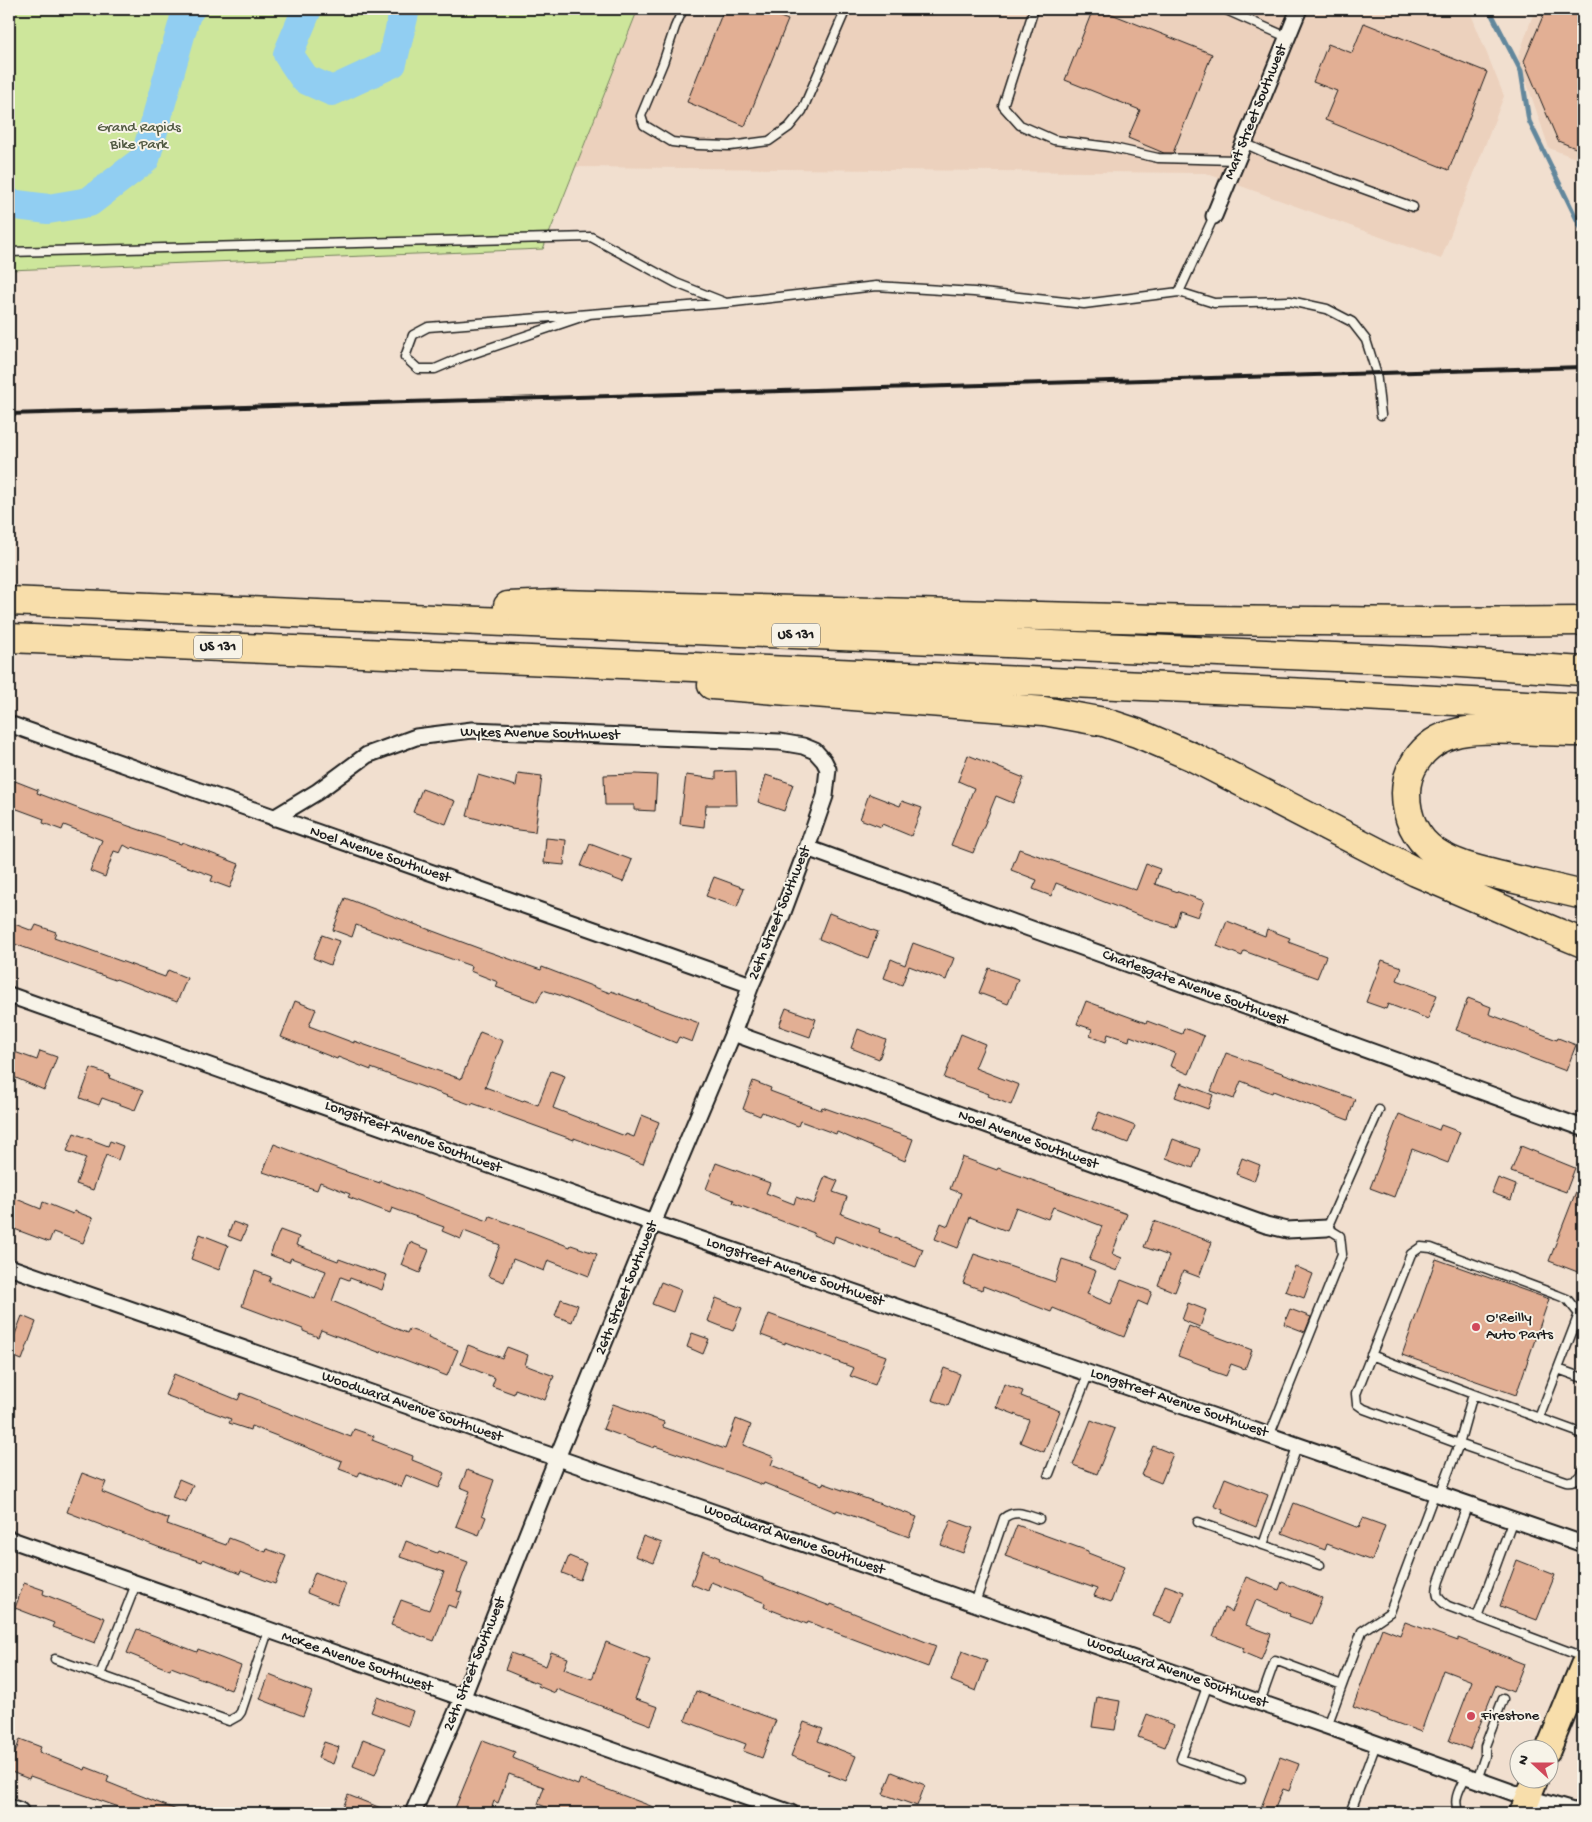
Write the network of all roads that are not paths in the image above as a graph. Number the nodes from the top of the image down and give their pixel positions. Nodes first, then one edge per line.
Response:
1 (682, 9) edge
2 (846, 9) edge
3 (1034, 9) edge
4 (1224, 9) edge
5 (1299, 9) edge
6 (1287, 37) junction
7 (1244, 143) junction
8 (1236, 160) junction
9 (1413, 207) dead end
10 (1214, 216) joint
11 (9, 252) edge
12 (1179, 292) junction
13 (726, 303) junction
14 (590, 314) junction
15 (1382, 415) dead end
16 (9, 601) edge
17 (368, 616) junction
18 (1583, 622) edge
19 (9, 638) edge
20 (427, 656) junction
21 (1583, 671) edge
22 (1583, 708) edge
23 (9, 724) edge
24 (1583, 732) edge
25 (824, 761) joint
26 (274, 818) junction
27 (807, 848) junction
28 (1583, 895) edge
29 (1583, 942) edge
30 (751, 985) junction
31 (9, 995) edge
32 (733, 1033) junction
33 (1379, 1110) dead end
34 (1583, 1128) edge
35 (653, 1223) junction
36 (1327, 1228) junction
37 (9, 1267) edge
38 (1581, 1314) edge
39 (1371, 1355) junction
40 (1558, 1369) junction
41 (1089, 1372) junction
42 (1583, 1378) edge
43 (1473, 1394) junction
44 (1539, 1418) junction
45 (1270, 1434) junction
46 (1583, 1434) edge
47 (1298, 1444) junction
48 (1459, 1444) junction
49 (557, 1458) junction
50 (1583, 1470) edge
51 (1049, 1474) dead end
52 (1438, 1493) junction
53 (1468, 1504) junction
54 (1038, 1519) dead end
55 (1513, 1519) junction
56 (1198, 1522) dead end
57 (9, 1539) edge
58 (1583, 1544) edge
59 (1263, 1545) junction
60 (1320, 1565) dead end
61 (136, 1584) junction
62 (975, 1603) junction
63 (1477, 1617) junction
64 (268, 1631) junction
65 (1583, 1657) edge
66 (55, 1659) dead end
67 (1583, 1665) edge
68 (100, 1675) junction
69 (1208, 1684) junction
70 (1342, 1685) junction
71 (462, 1699) junction
72 (1503, 1699) dead end
73 (1260, 1702) junction
74 (1327, 1726) junction
75 (1552, 1740) edge
76 (1376, 1744) junction
77 (1471, 1778) junction
78 (1241, 1780) dead end
79 (1528, 1797) edge
80 (9, 1810) edge
81 (18, 1813) edge
82 (413, 1813) edge
83 (791, 1813) edge
84 (1350, 1813) edge
85 (1459, 1813) edge
86 (1580, 1813) edge

1 - 2 lane
3 - 8 lane
4 - 6 lane
5 - 6 street, Mart Street Southwest
6 - 7 street, Mart Street Southwest
7 - 8 street, Mart Street Southwest
7 - 9 lane
8 - 10 street, Mart Street Southwest
10 - 12 lane
11 - 13 lane
12 - 13 lane
12 - 15 lane
13 - 14 lane
14 - 14 lane
16 - 17 highway, US 131
17 - 18 highway
17 - 21 highway, US 131
19 - 20 highway, US 131
20 - 22 highway, US 131
20 - 29 highway
23 - 26 street, Noel Avenue Southwest
24 - 28 highway
25 - 26 street, Wykes Avenue Southwest
25 - 27 street, 26th Street Southwest
26 - 30 street, Noel Avenue Southwest
27 - 30 street, 26th Street Southwest
27 - 34 street, Charlesgate Avenue Southwest
30 - 32 street, 26th Street Southwest
31 - 35 street, Longstreet Avenue Southwest
32 - 35 street, 26th Street Southwest
32 - 36 street, Noel Avenue Southwest
33 - 36 lane
35 - 41 street, Longstreet Avenue Southwest
35 - 49 street, 26th Street Southwest
36 - 45 lane
37 - 49 street, Woodward Avenue Southwest
38 - 39 lane
38 - 40 lane
39 - 43 lane
39 - 48 lane
40 - 42 lane
40 - 44 lane
41 - 45 street, Longstreet Avenue Southwest
41 - 51 lane
43 - 44 lane
43 - 48 lane
44 - 46 lane
45 - 47 street, Longstreet Avenue Southwest
47 - 52 street, Longstreet Avenue Southwest
47 - 59 lane
48 - 50 lane
48 - 52 lane
49 - 62 street, Woodward Avenue Southwest
49 - 71 street, 26th Street Southwest
52 - 53 street, Longstreet Avenue Southwest
52 - 70 lane
53 - 55 street, Longstreet Avenue Southwest
53 - 63 lane
54 - 62 lane
55 - 58 street, Longstreet Avenue Southwest
55 - 63 lane
56 - 59 lane
57 - 61 street, McKee Avenue Southwest
59 - 60 lane
61 - 64 street, McKee Avenue Southwest
61 - 68 lane
62 - 69 street, Woodward Avenue Southwest
63 - 65 lane
64 - 68 lane
64 - 71 street, McKee Avenue Southwest
66 - 68 lane
67 - 75 main road
69 - 73 street, Woodward Avenue Southwest
69 - 78 lane
70 - 73 lane
70 - 74 lane
71 - 82 street, 26th Street Southwest
71 - 83 street, McKee Avenue Southwest
72 - 77 lane
73 - 74 street, Woodward Avenue Southwest
74 - 76 street, Woodward Avenue Southwest
76 - 77 street, Woodward Avenue Southwest
76 - 84 lane
77 - 79 street, Woodward Avenue Southwest
77 - 85 lane
79 - 86 street, Woodward Avenue Southwest
80 - 81 main road

